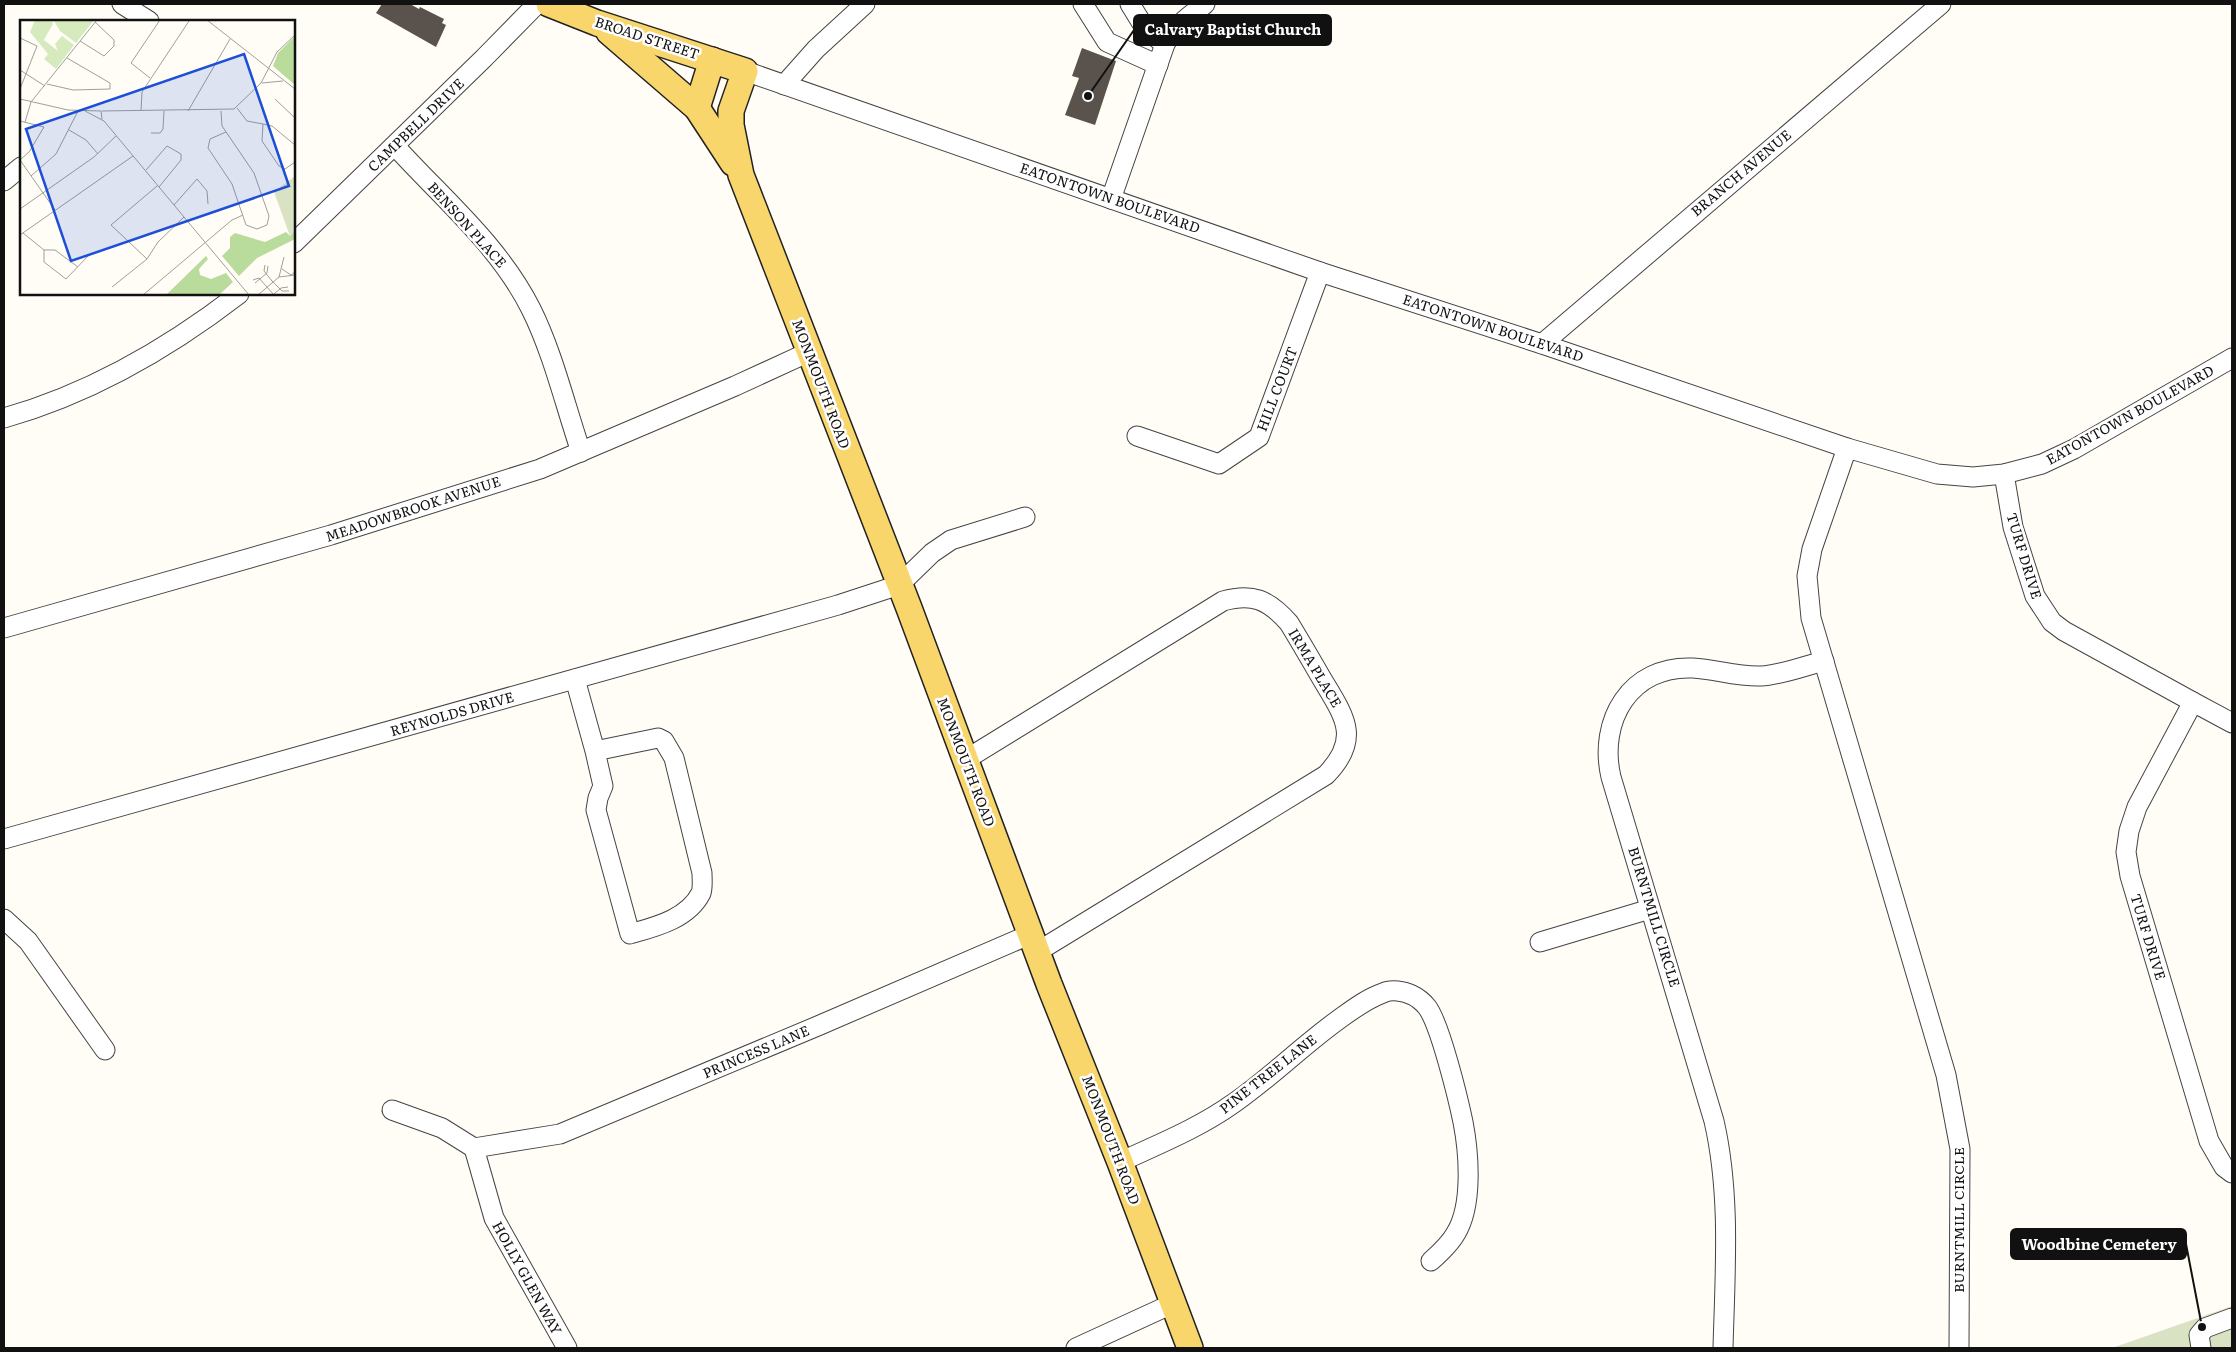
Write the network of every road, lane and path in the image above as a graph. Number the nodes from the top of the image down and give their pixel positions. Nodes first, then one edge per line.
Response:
1 (122, 4) edge
2 (537, 4) edge
3 (549, 4) edge
4 (865, 4) edge
5 (1083, 4) edge
6 (1130, 4) edge
7 (1205, 4) edge
8 (1941, 4) edge
9 (147, 20) edge
10 (597, 23) junction
11 (1165, 44) junction
12 (712, 60) junction
13 (1158, 65) junction
14 (744, 71) junction
15 (784, 84) junction
16 (697, 108) junction
17 (395, 146) junction
18 (20, 168) edge
19 (741, 175) junction
20 (4, 181) edge
21 (1111, 198) junction
22 (295, 242) edge
23 (1320, 272) junction
24 (237, 295) edge
25 (1542, 344) junction
26 (808, 352) junction
27 (2232, 358) edge
28 (4, 418) edge
29 (1137, 436) dead end
30 (1847, 448) junction
31 (581, 452) junction
32 (2004, 474) junction
33 (1025, 517) dead end
34 (899, 584) junction
35 (4, 628) edge
36 (1824, 661) junction
37 (575, 679) junction
38 (2193, 702) junction
39 (2232, 724) edge
40 (595, 751) junction
41 (965, 760) junction
42 (5, 834) edge
43 (1650, 909) junction
44 (4, 919) edge
45 (1540, 942) dead end
46 (1034, 943) junction
47 (105, 1050) dead end
48 (392, 1110) dead end
49 (474, 1148) junction
50 (1120, 1162) junction
51 (2232, 1173) edge
52 (1431, 1261) dead end
53 (1174, 1303) junction
54 (2232, 1318) edge
55 (567, 1348) edge
56 (1076, 1348) edge
57 (1190, 1348) edge
58 (1723, 1348) edge
59 (1958, 1348) edge
60 (2201, 1348) edge

1 - 9 street
2 - 17 street, CAMPBELL DRIVE
3 - 10 main road, BROAD STREET
4 - 15 street
5 - 13 street
6 - 11 street
7 - 11 street
8 - 25 street, BRANCH AVENUE
10 - 12 main road, BROAD STREET
10 - 16 main road, MONMOUTH ROAD
11 - 13 street
12 - 14 main road, BROAD STREET
12 - 16 main road
13 - 21 street
14 - 15 street, EATONTOWN BOULEVARD
14 - 19 main road, MONMOUTH ROAD
15 - 21 street, EATONTOWN BOULEVARD
16 - 19 main road, MONMOUTH ROAD
17 - 22 street, CAMPBELL DRIVE
17 - 31 street, BENSON PLACE
18 - 20 street
19 - 26 main road, MONMOUTH ROAD
21 - 23 street, EATONTOWN BOULEVARD
23 - 25 street, EATONTOWN BOULEVARD
23 - 29 street, HILL COURT
24 - 28 street
25 - 30 street, EATONTOWN BOULEVARD
26 - 31 street, MEADOWBROOK AVENUE
26 - 34 main road, MONMOUTH ROAD
27 - 32 street, EATONTOWN BOULEVARD
30 - 32 street, EATONTOWN BOULEVARD
30 - 36 street, BURNTMILL CIRCLE
31 - 35 street, MEADOWBROOK AVENUE
32 - 38 street, TURF DRIVE
33 - 34 street
34 - 37 street, REYNOLDS DRIVE
34 - 41 main road, MONMOUTH ROAD
36 - 43 street, BURNTMILL CIRCLE
36 - 59 street, BURNTMILL CIRCLE
37 - 40 street
37 - 42 street, REYNOLDS DRIVE
38 - 39 street, TURF DRIVE
38 - 51 street, TURF DRIVE
40 - 40 street
41 - 46 main road, MONMOUTH ROAD
41 - 46 street, IRMA PLACE
43 - 45 street
43 - 58 street, BURNTMILL CIRCLE
44 - 47 street
46 - 49 street, PRINCESS LANE
46 - 50 main road, MONMOUTH ROAD
48 - 49 street
49 - 55 street, HOLLY GLEN WAY
50 - 52 street, PINE TREE LANE
50 - 53 main road, MONMOUTH ROAD
53 - 56 street
53 - 57 main road, MONMOUTH ROAD
54 - 60 street

